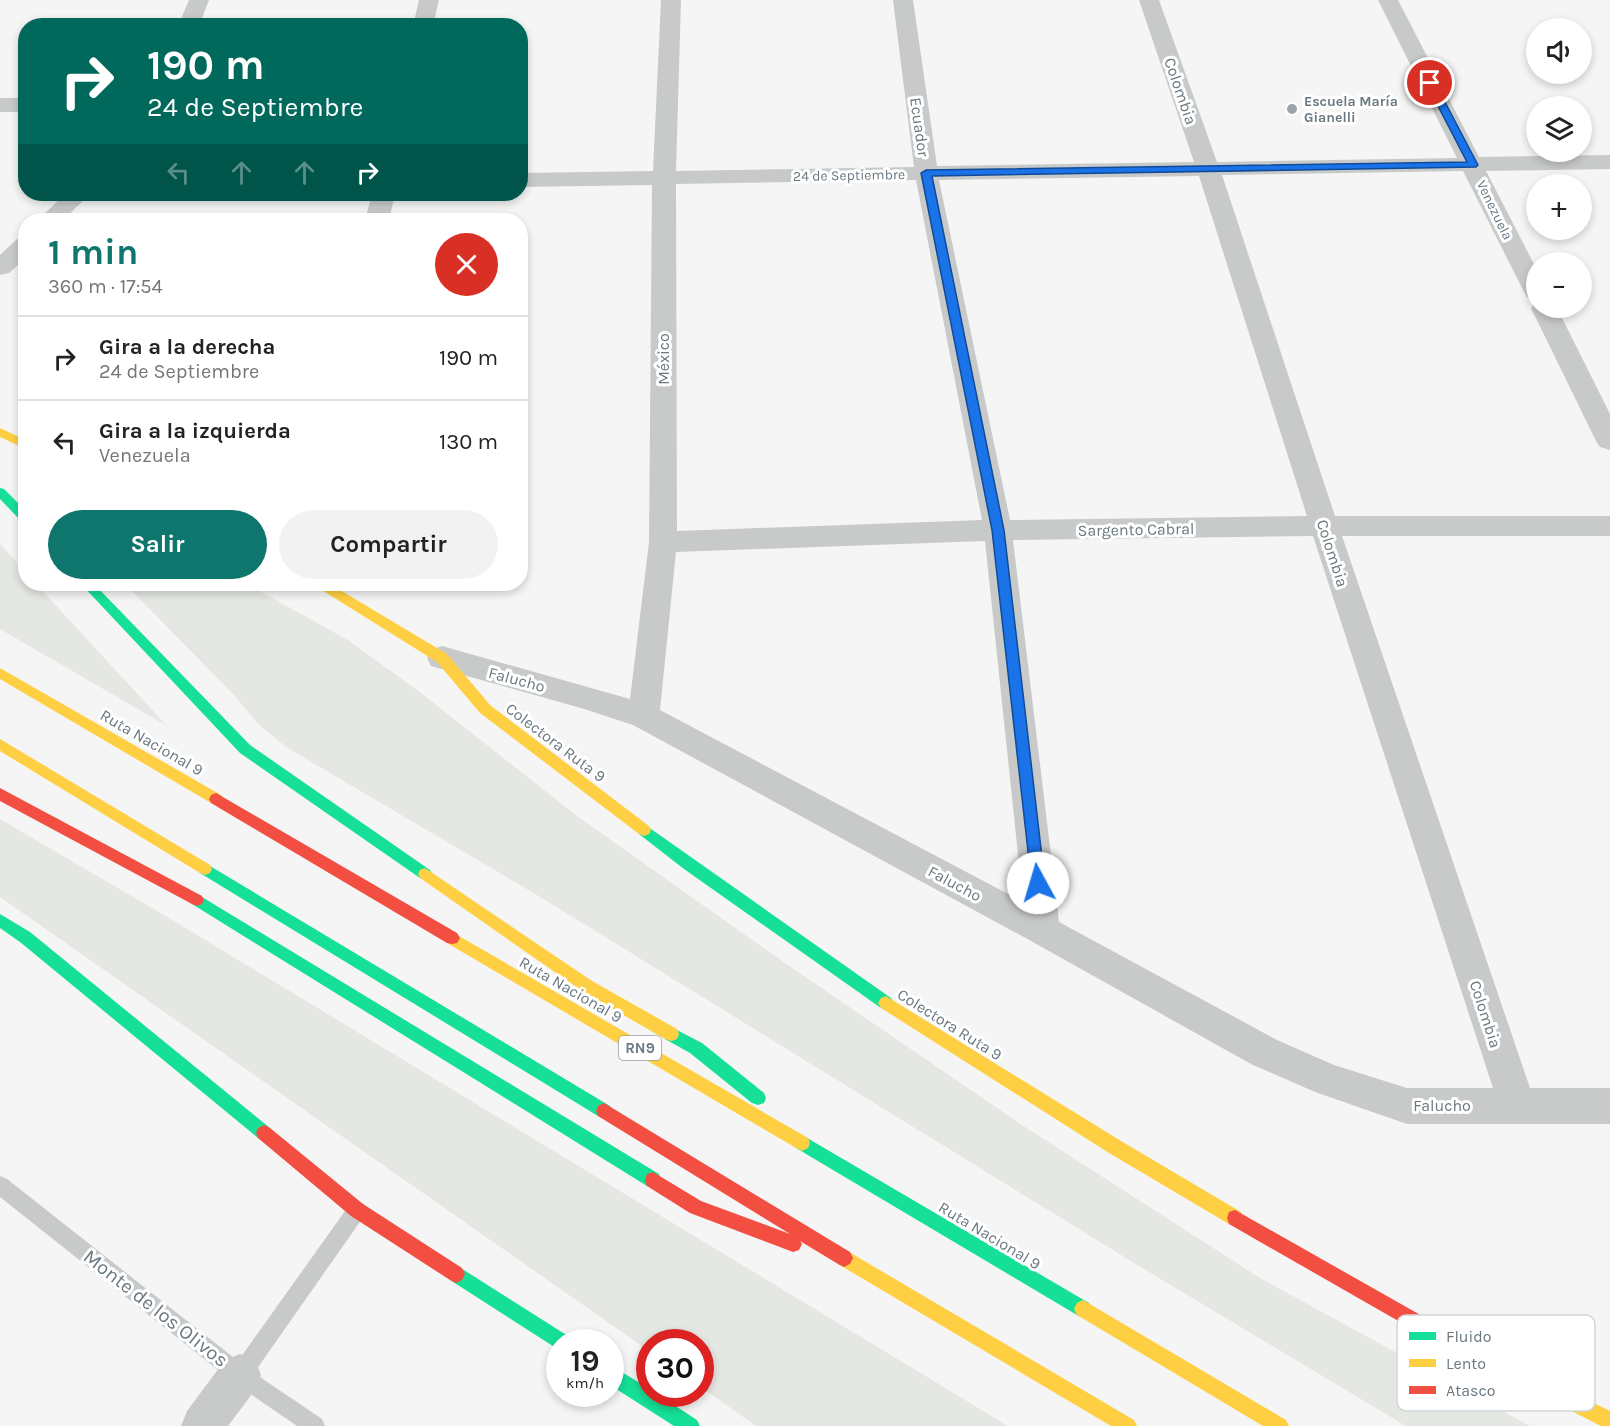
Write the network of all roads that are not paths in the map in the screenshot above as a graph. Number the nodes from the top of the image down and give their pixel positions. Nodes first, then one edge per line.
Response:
1 (198, 0) edge
2 (429, 0) edge
3 (671, 0) edge
4 (903, 0) edge
5 (1149, 0) edge
6 (1388, 0) edge
7 (191, 18) edge
8 (425, 18) edge
9 (0, 105) edge
10 (18, 105) edge
11 (1610, 162) edge
12 (1473, 165) junction
13 (1208, 169) junction
14 (926, 173) junction
15 (664, 177) junction
16 (528, 180) edge
17 (70, 201) edge
18 (58, 213) edge
19 (18, 251) edge
20 (0, 268) edge
21 (1526, 272) edge
22 (1549, 318) edge
23 (0, 432) edge
24 (18, 441) edge
25 (1610, 441) edge
26 (0, 492) edge
27 (18, 511) edge
28 (1324, 526) junction
29 (1610, 526) edge
30 (998, 530) junction
31 (663, 542) junction
32 (94, 591) edge
33 (332, 591) edge
34 (441, 658) junction
35 (0, 673) edge
36 (644, 716) junction
37 (0, 744) edge
38 (0, 794) edge
39 (0, 920) edge
40 (1043, 930) junction
41 (1517, 1105) junction
42 (1610, 1106) edge
43 (843, 1167) junction
44 (0, 1185) edge
45 (357, 1210) junction
46 (866, 1271) junction
47 (1404, 1315) edge
48 (546, 1332) edge
49 (240, 1375) junction
50 (624, 1383) edge
51 (1590, 1411) edge
52 (1610, 1421) edge
53 (202, 1426) edge
54 (315, 1426) edge
55 (691, 1426) edge
56 (1128, 1426) edge
57 (1280, 1426) edge

1 - 7 street
2 - 8 street
3 - 15 street, México
4 - 14 street, Ecuador
5 - 13 street, Colombia
6 - 12 street, Venezuela
9 - 10 street
11 - 12 street, 24 de Septiembre
12 - 13 street, 24 de Septiembre
12 - 21 street, Venezuela
13 - 14 street, 24 de Septiembre
13 - 28 street, Colombia
14 - 15 street, 24 de Septiembre
14 - 30 street, Ecuador
15 - 16 street, 24 de Septiembre
15 - 31 street, México
17 - 18 street
19 - 20 street
22 - 25 street
23 - 24 main road
26 - 27 main road
28 - 29 street, Sargento Cabral
28 - 30 street, Sargento Cabral
28 - 41 street, Colombia
30 - 31 street, Sargento Cabral
30 - 40 street, Ecuador
31 - 36 street, México
32 - 43 main road
33 - 34 main road, Colectora Ruta 9
34 - 36 street, Falucho
34 - 47 main road, Colectora Ruta 9
35 - 43 main road, Ruta Nacional 9 / RN9
36 - 40 street, Falucho
37 - 46 main road
38 - 46 main road
39 - 45 main road
40 - 41 street, Falucho
41 - 42 street, Falucho
43 - 57 main road, Ruta Nacional 9 / RN9
44 - 49 lane, Monte de los Olivos
45 - 48 main road
45 - 49 lane
46 - 56 main road
49 - 53 street
49 - 54 lane, Monte de los Olivos
50 - 55 main road
51 - 52 main road, Colectora Ruta 9

